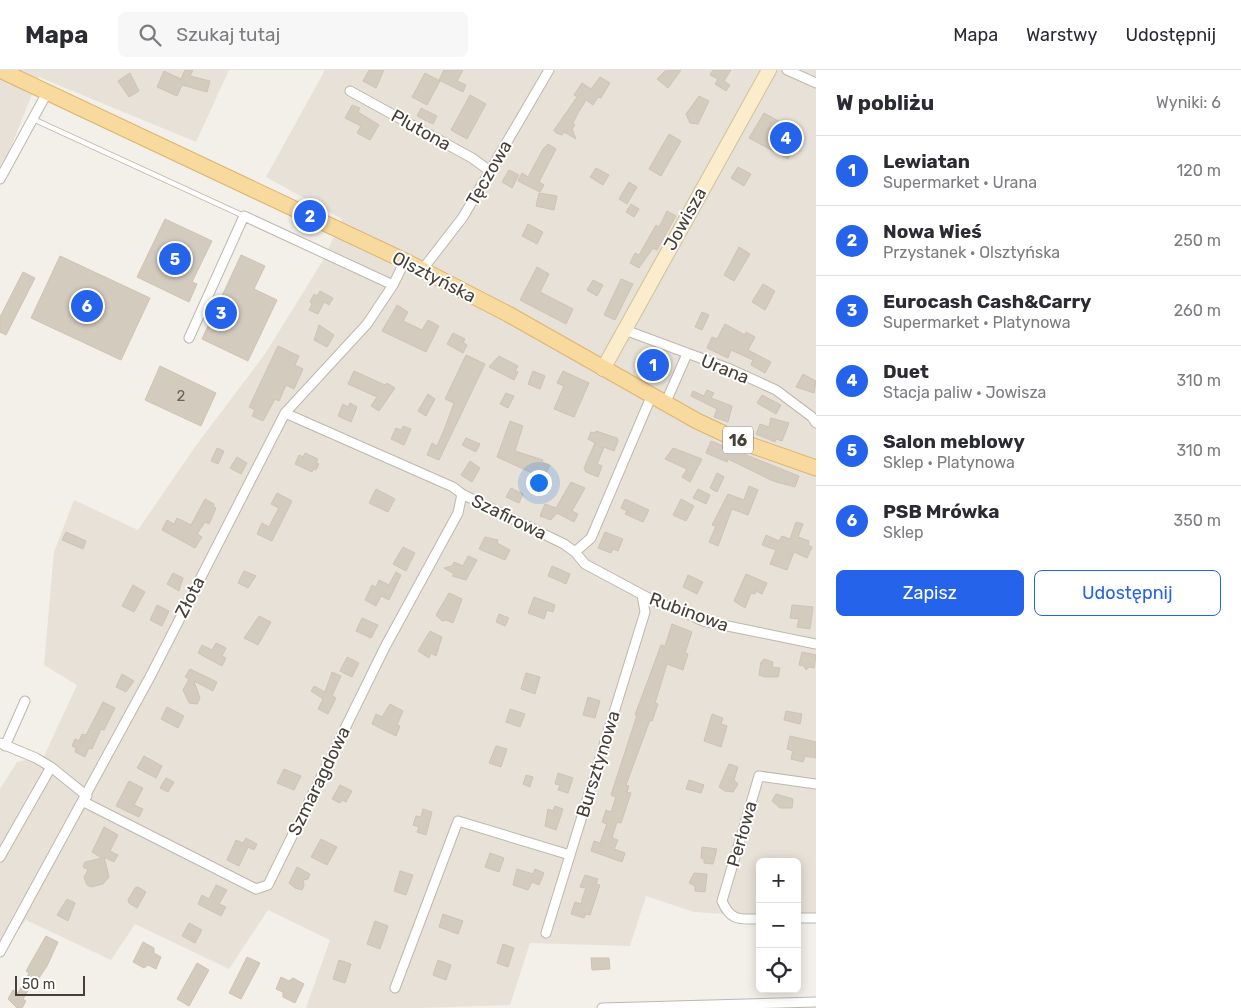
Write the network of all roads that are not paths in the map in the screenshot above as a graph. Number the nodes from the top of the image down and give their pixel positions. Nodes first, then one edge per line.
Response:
1 (0, 70) edge
2 (549, 70) edge
3 (769, 70) edge
4 (786, 70) edge
5 (816, 83) edge
6 (48, 91) junction
7 (350, 91) dead end
8 (33, 119) junction
9 (490, 171) junction
10 (0, 179) edge
11 (244, 216) junction
12 (405, 261) junction
13 (422, 270) junction
14 (393, 285) junction
15 (625, 330) junction
16 (188, 338) dead end
17 (687, 354) junction
18 (603, 369) junction
19 (658, 401) junction
20 (284, 413) junction
21 (816, 422) edge
22 (816, 468) edge
23 (462, 494) junction
24 (575, 552) junction
25 (642, 595) junction
26 (816, 644) edge
27 (25, 701) dead end
28 (3, 744) edge
29 (51, 767) junction
30 (816, 784) edge
31 (85, 799) junction
32 (570, 855) junction
33 (0, 856) edge
34 (801, 918) edge
35 (816, 918) edge
36 (756, 919) edge
37 (546, 933) dead end
38 (0, 952) edge
39 (395, 988) dead end
40 (816, 1002) edge
41 (602, 1008) edge

1 - 6 main road, 16
2 - 9 street, Tęczowa
3 - 15 street, Jowisza
4 - 5 street
6 - 8 street
6 - 12 main road, Olsztyńska / 16
7 - 9 street, Plutona
8 - 10 street
8 - 11 lane
9 - 13 street, Tęczowa
11 - 14 street
11 - 16 street
12 - 13 main road, Olsztyńska / 16
12 - 14 street, Złota
13 - 18 main road, Olsztyńska / 16
14 - 20 street, Złota
15 - 17 street, Urana
15 - 18 street, Jowisza
17 - 19 street
17 - 21 street, Urana
18 - 19 main road, Olsztyńska / 16
19 - 22 main road, Olsztyńska / 16
19 - 24 street
20 - 23 street, Szafirowa
20 - 31 street, Złota
23 - 24 street, Szafirowa
23 - 31 street, Szmaragdowa
24 - 25 street, Rubinowa
25 - 26 street, Rubinowa
25 - 32 street, Bursztynowa
27 - 28 street
28 - 29 street, Szmaragdowa
29 - 31 street, Szmaragdowa
29 - 33 street
30 - 36 street, Perłowa
31 - 38 street, Złota
32 - 37 street, Bursztynowa
32 - 39 street
34 - 35 street
40 - 41 street

